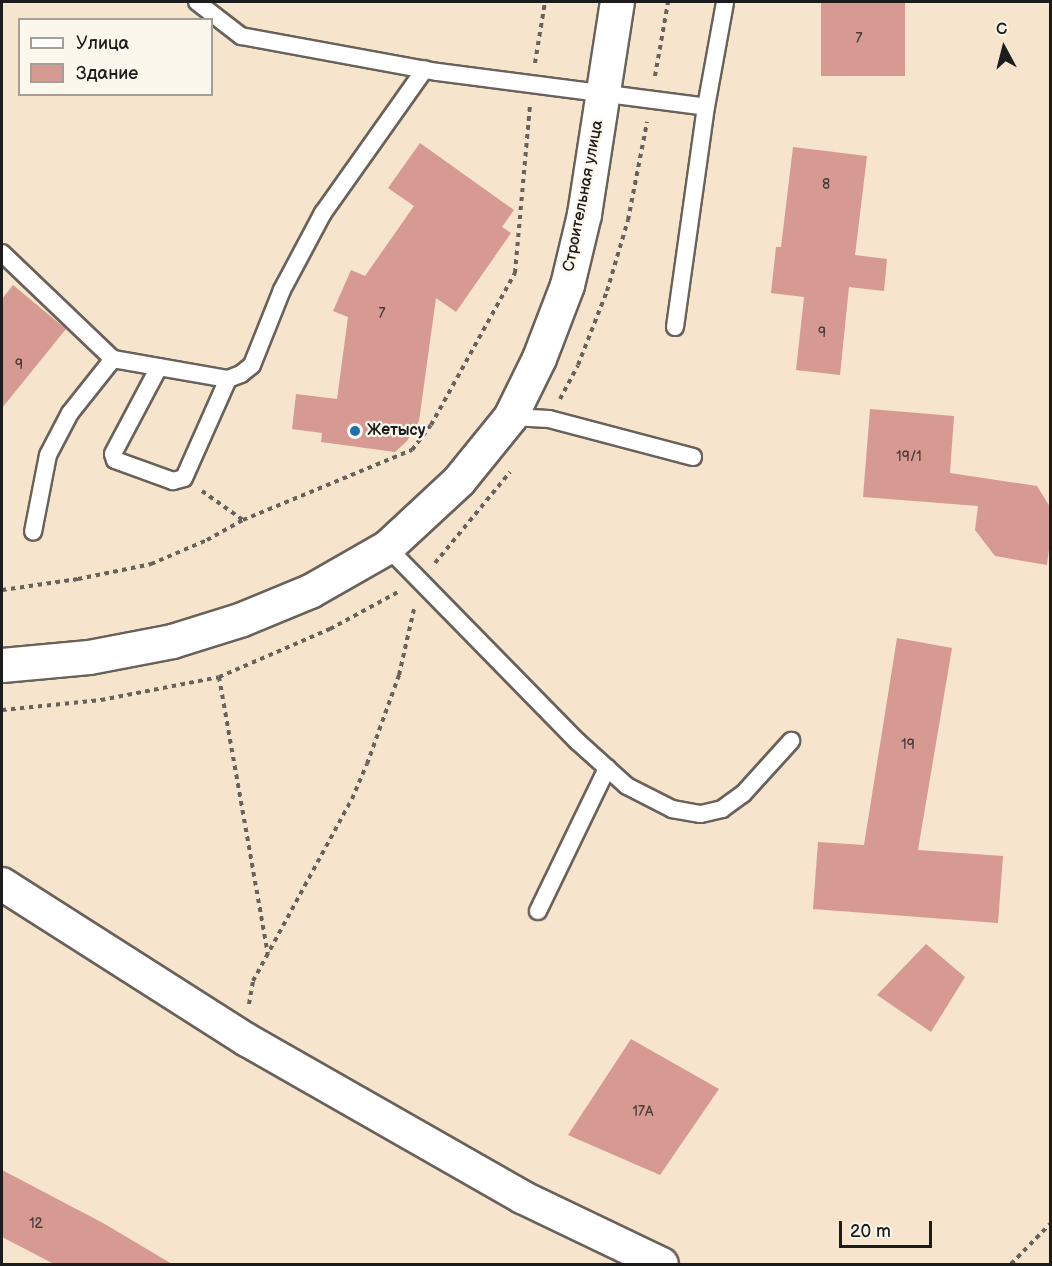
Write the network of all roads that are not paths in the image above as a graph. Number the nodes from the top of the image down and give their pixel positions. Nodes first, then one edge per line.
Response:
1 (197, 2) edge
2 (617, 2) edge
3 (725, 2) edge
4 (425, 69) junction
5 (603, 92) junction
6 (706, 107) junction
7 (2, 253) edge
8 (675, 327) dead end
9 (113, 359) junction
10 (159, 367) junction
11 (228, 379) junction
12 (510, 417) junction
13 (693, 457) dead end
14 (33, 532) dead end
15 (387, 547) junction
16 (2, 665) edge
17 (791, 741) dead end
18 (607, 768) junction
19 (2, 884) edge
20 (538, 911) dead end
21 (662, 1264) edge

1 - 4 lane
2 - 5 street, Строительная улица
3 - 6 lane
4 - 5 lane
4 - 11 lane
5 - 6 lane
5 - 12 street, Строительная улица
6 - 8 lane
7 - 9 lane
9 - 10 lane
9 - 14 lane
10 - 11 lane
10 - 11 lane
12 - 13 lane
12 - 15 street, Строительная улица
15 - 16 street, Строительная улица
15 - 18 lane
17 - 18 lane
18 - 20 lane
19 - 21 street

